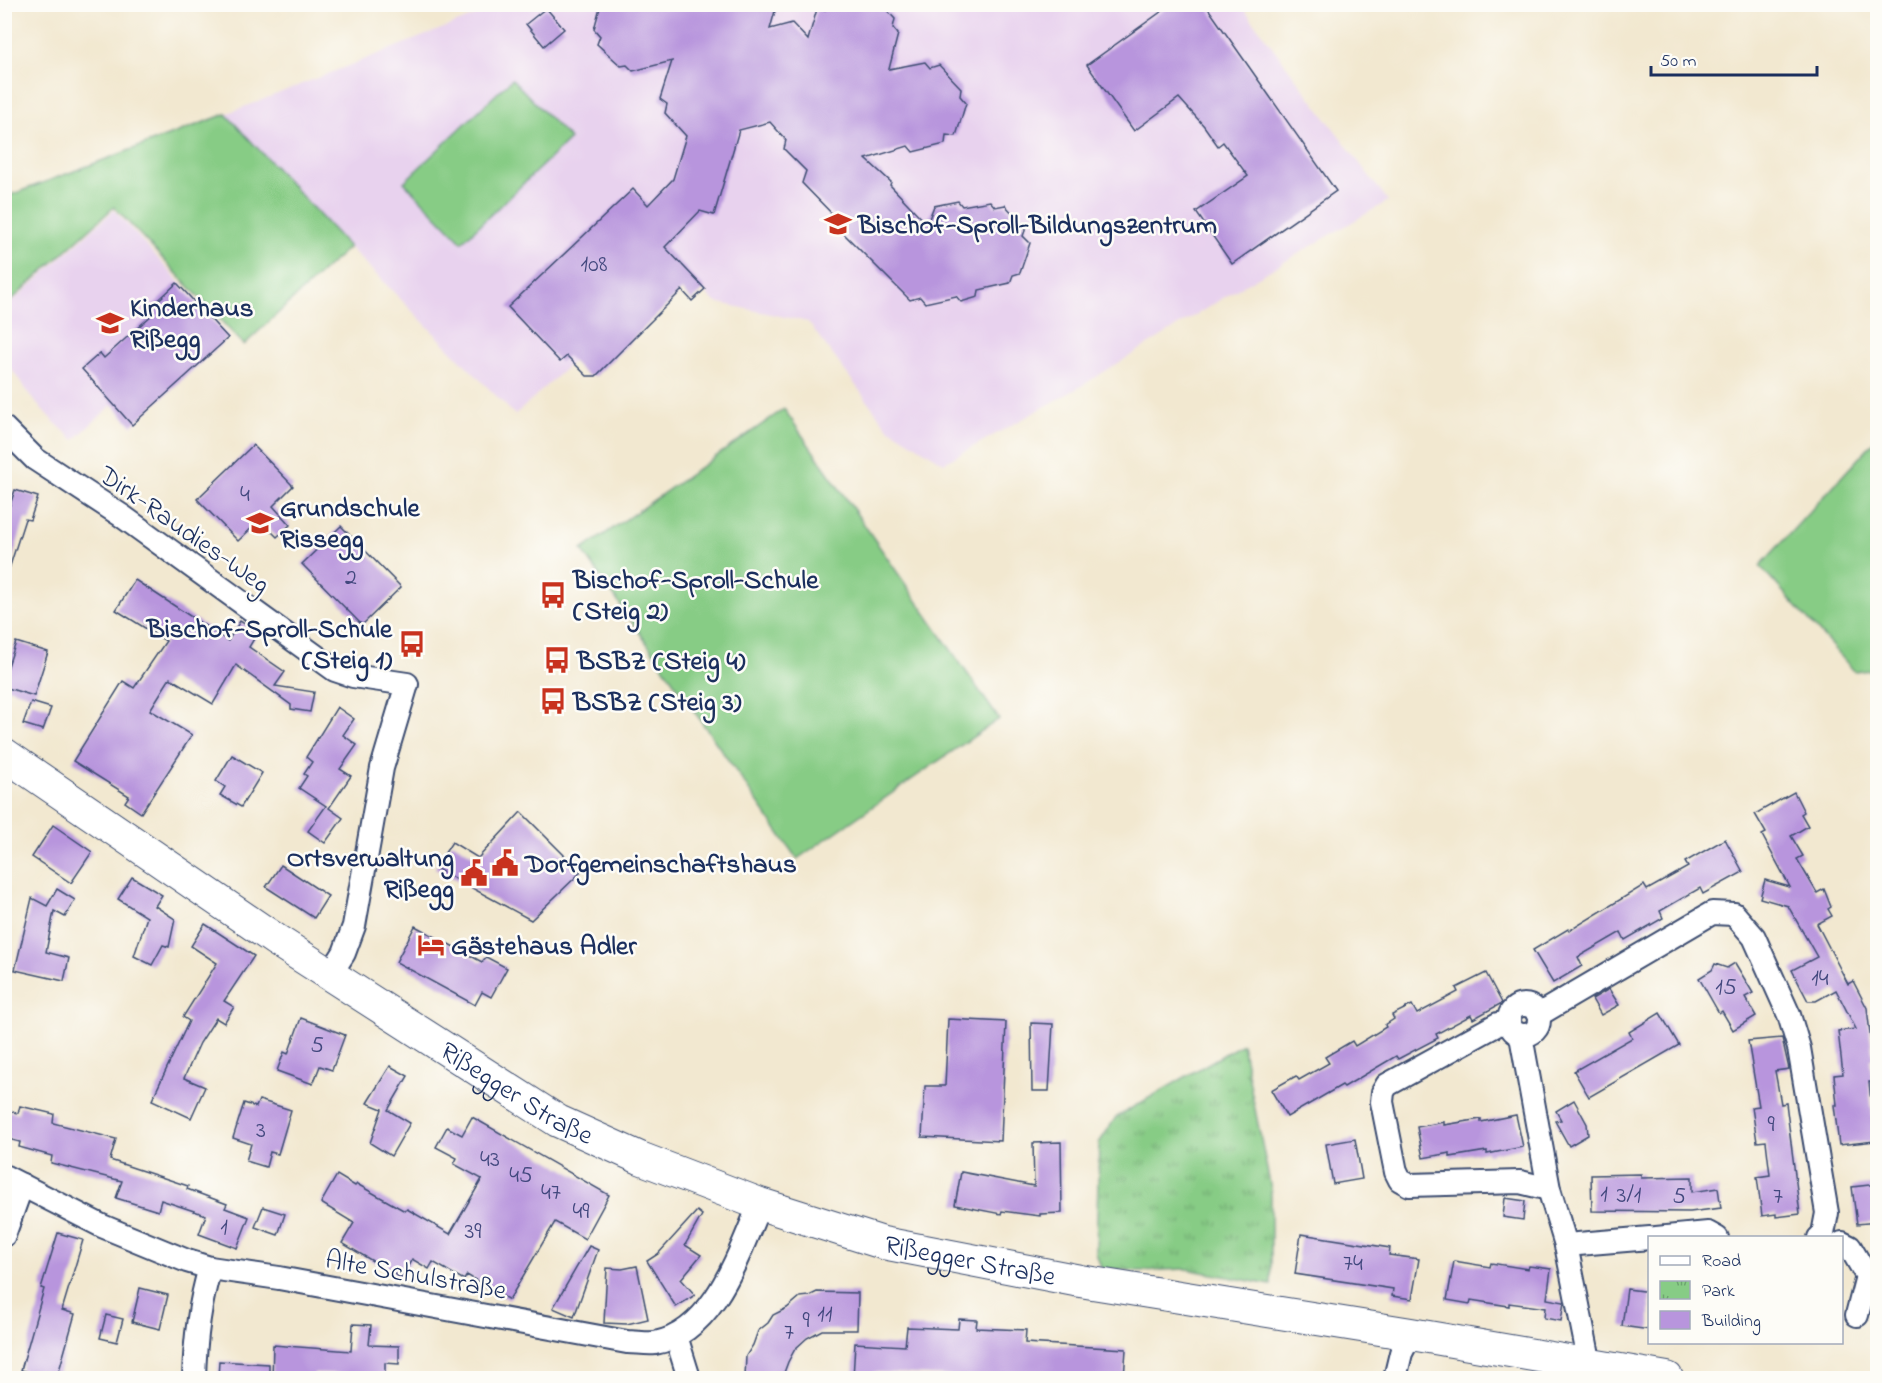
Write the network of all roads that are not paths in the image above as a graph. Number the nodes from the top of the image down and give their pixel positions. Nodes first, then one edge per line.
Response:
1 (4, 428) edge
2 (4, 754) edge
3 (330, 975) junction
4 (1515, 1030) junction
5 (14, 1180) edge
6 (1549, 1189) junction
7 (760, 1204) junction
8 (4, 1235) edge
9 (1677, 1236) edge
10 (1713, 1236) edge
11 (1828, 1236) edge
12 (1648, 1238) edge
13 (1843, 1244) edge
14 (1566, 1245) junction
15 (210, 1268) junction
16 (1857, 1315) dead end
17 (1411, 1334) junction
18 (676, 1336) junction
19 (1590, 1365) junction
20 (194, 1378) edge
21 (689, 1378) edge
22 (1395, 1378) edge
23 (1667, 1378) edge

1 - 3 street, Dirk-Raudies-Weg
2 - 3 street, Rißegger Straße
3 - 7 street, Rißegger Straße
4 - 6 street
4 - 6 street
4 - 11 street
5 - 8 street
5 - 15 street, Alte Schulstraße
6 - 14 street
7 - 17 street, Rißegger Straße
7 - 18 street, Alte Schulstraße
9 - 10 street
12 - 14 street
13 - 16 street
14 - 19 street
15 - 18 street, Alte Schulstraße
15 - 20 street
17 - 19 street, Rißegger Straße
17 - 22 street
18 - 21 street
19 - 23 street, Rißegger Straße

